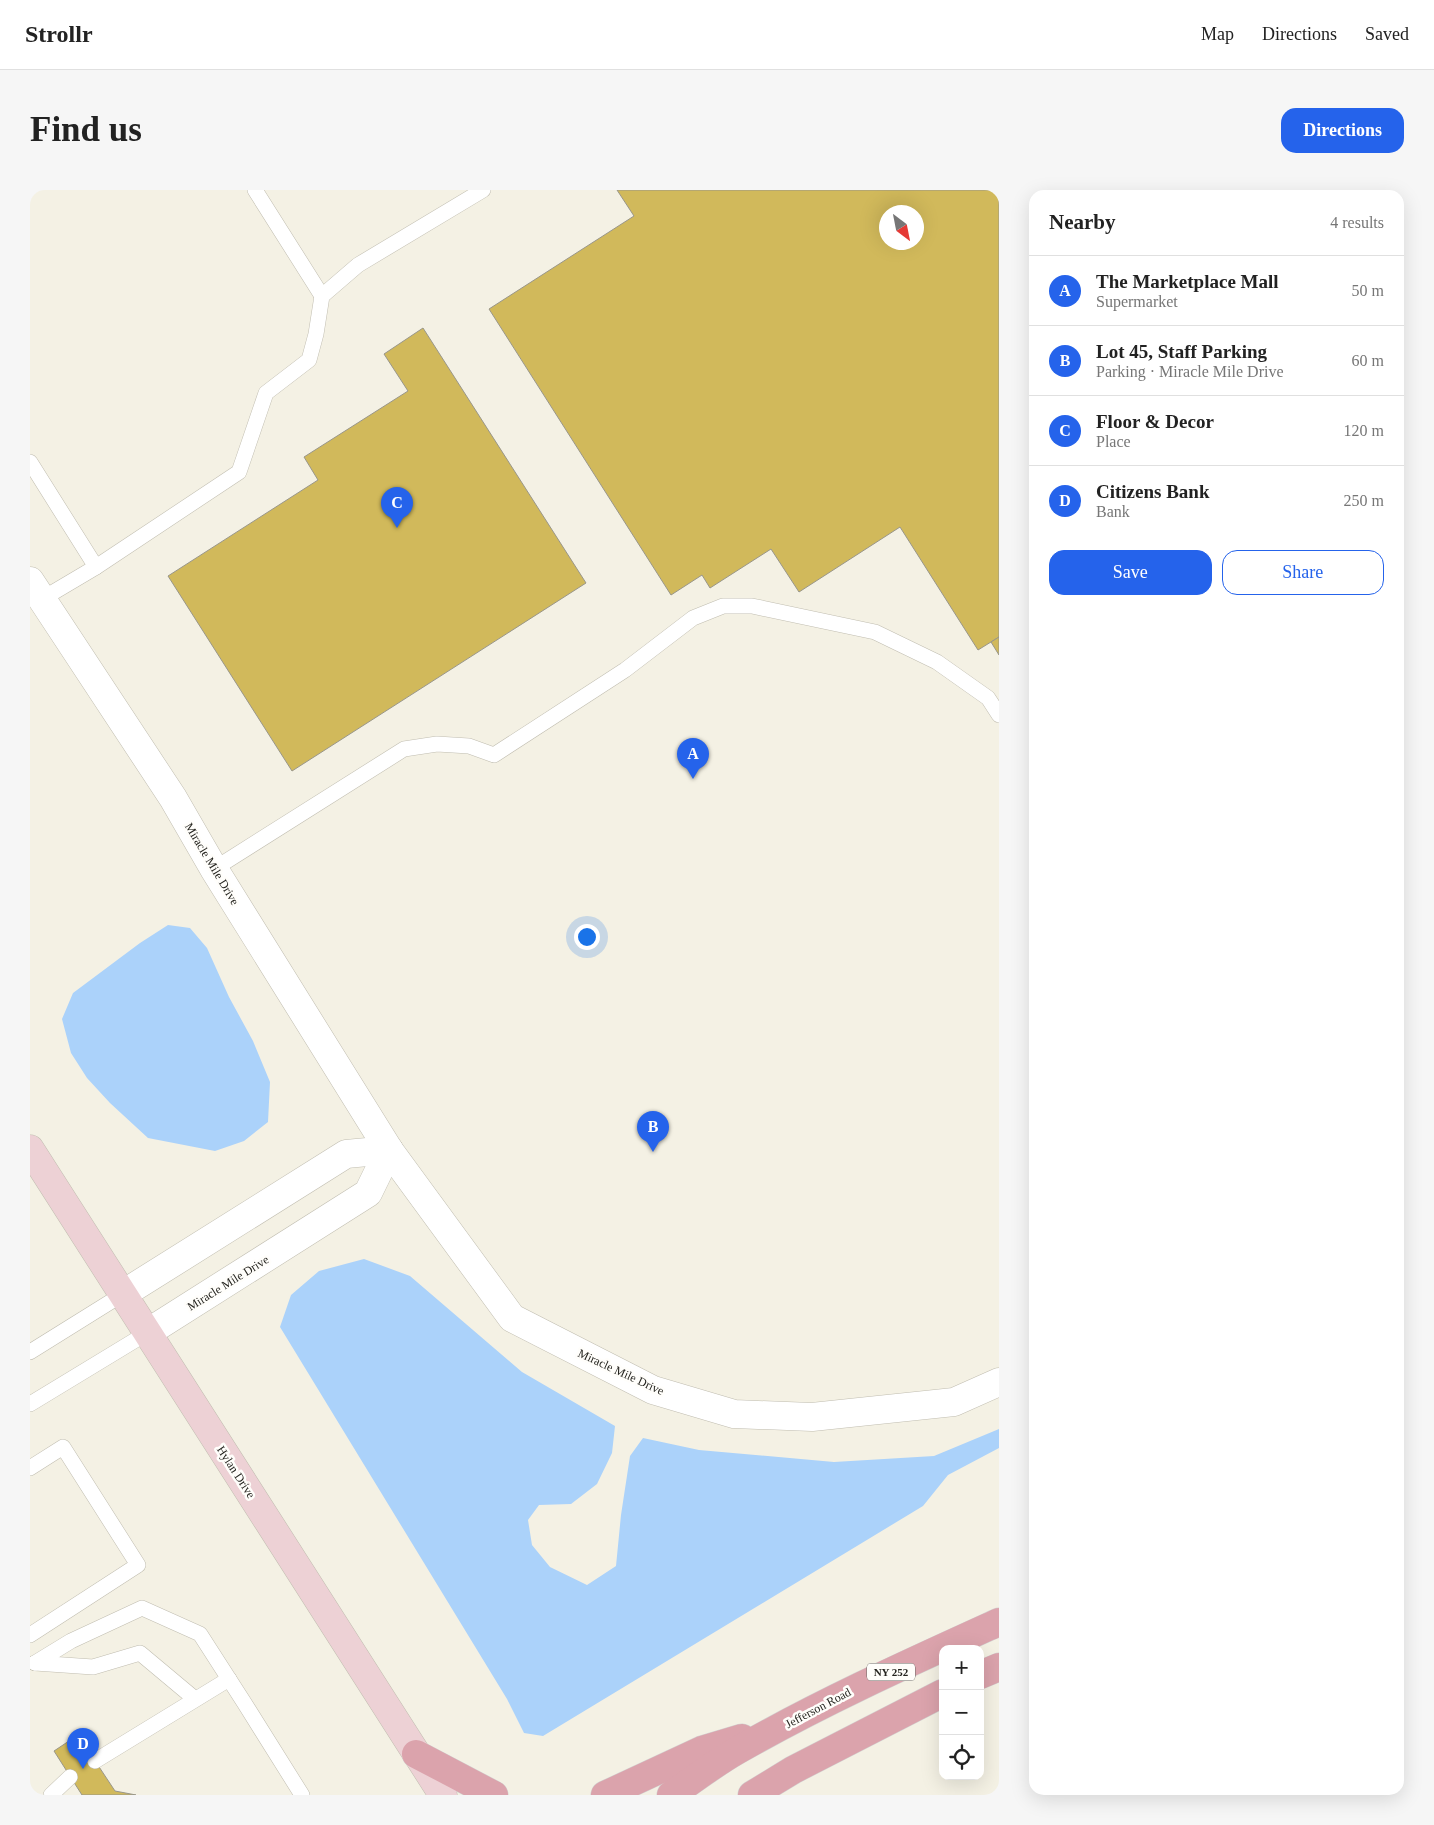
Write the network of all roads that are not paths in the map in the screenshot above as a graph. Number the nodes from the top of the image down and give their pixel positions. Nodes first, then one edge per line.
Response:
1 (256, 190) edge
2 (483, 190) edge
3 (322, 296) junction
4 (30, 462) edge
5 (96, 567) junction
6 (36, 590) edge
7 (999, 715) edge
8 (214, 869) junction
9 (30, 1149) edge
10 (389, 1150) junction
11 (123, 1294) junction
12 (147, 1333) junction
13 (30, 1352) edge
14 (999, 1382) edge
15 (30, 1404) edge
16 (30, 1468) edge
17 (999, 1622) edge
18 (30, 1634) edge
19 (32, 1661) edge
20 (999, 1667) edge
21 (984, 1673) edge
22 (229, 1679) junction
23 (939, 1695) edge
24 (195, 1699) junction
25 (784, 1726) junction
26 (416, 1754) junction
27 (95, 1761) dead end
28 (70, 1777) dead end
29 (51, 1795) edge
30 (302, 1795) edge
31 (443, 1795) edge
32 (494, 1795) edge
33 (605, 1795) edge
34 (671, 1795) edge
35 (752, 1795) edge

1 - 3 lane
2 - 3 lane
3 - 5 lane
4 - 5 lane
5 - 6 lane
6 - 8 street, Miracle Mile Drive
7 - 8 lane
8 - 10 street, Miracle Mile Drive
9 - 11 main road, Hylan Drive
10 - 11 street
10 - 12 street, Miracle Mile Drive
10 - 14 street, Miracle Mile Drive
11 - 12 main road, Hylan Drive
11 - 13 lane
12 - 15 lane
12 - 26 main road, Hylan Drive
16 - 18 lane
17 - 25 main road, Jefferson Road / NY 252
19 - 22 lane
19 - 24 lane
20 - 21 main road
22 - 24 lane
22 - 30 lane
23 - 35 main road
24 - 27 lane
25 - 33 main road
25 - 34 main road, Jefferson Road / NY 252
26 - 31 main road, Hylan Drive
26 - 32 main road
28 - 29 lane

